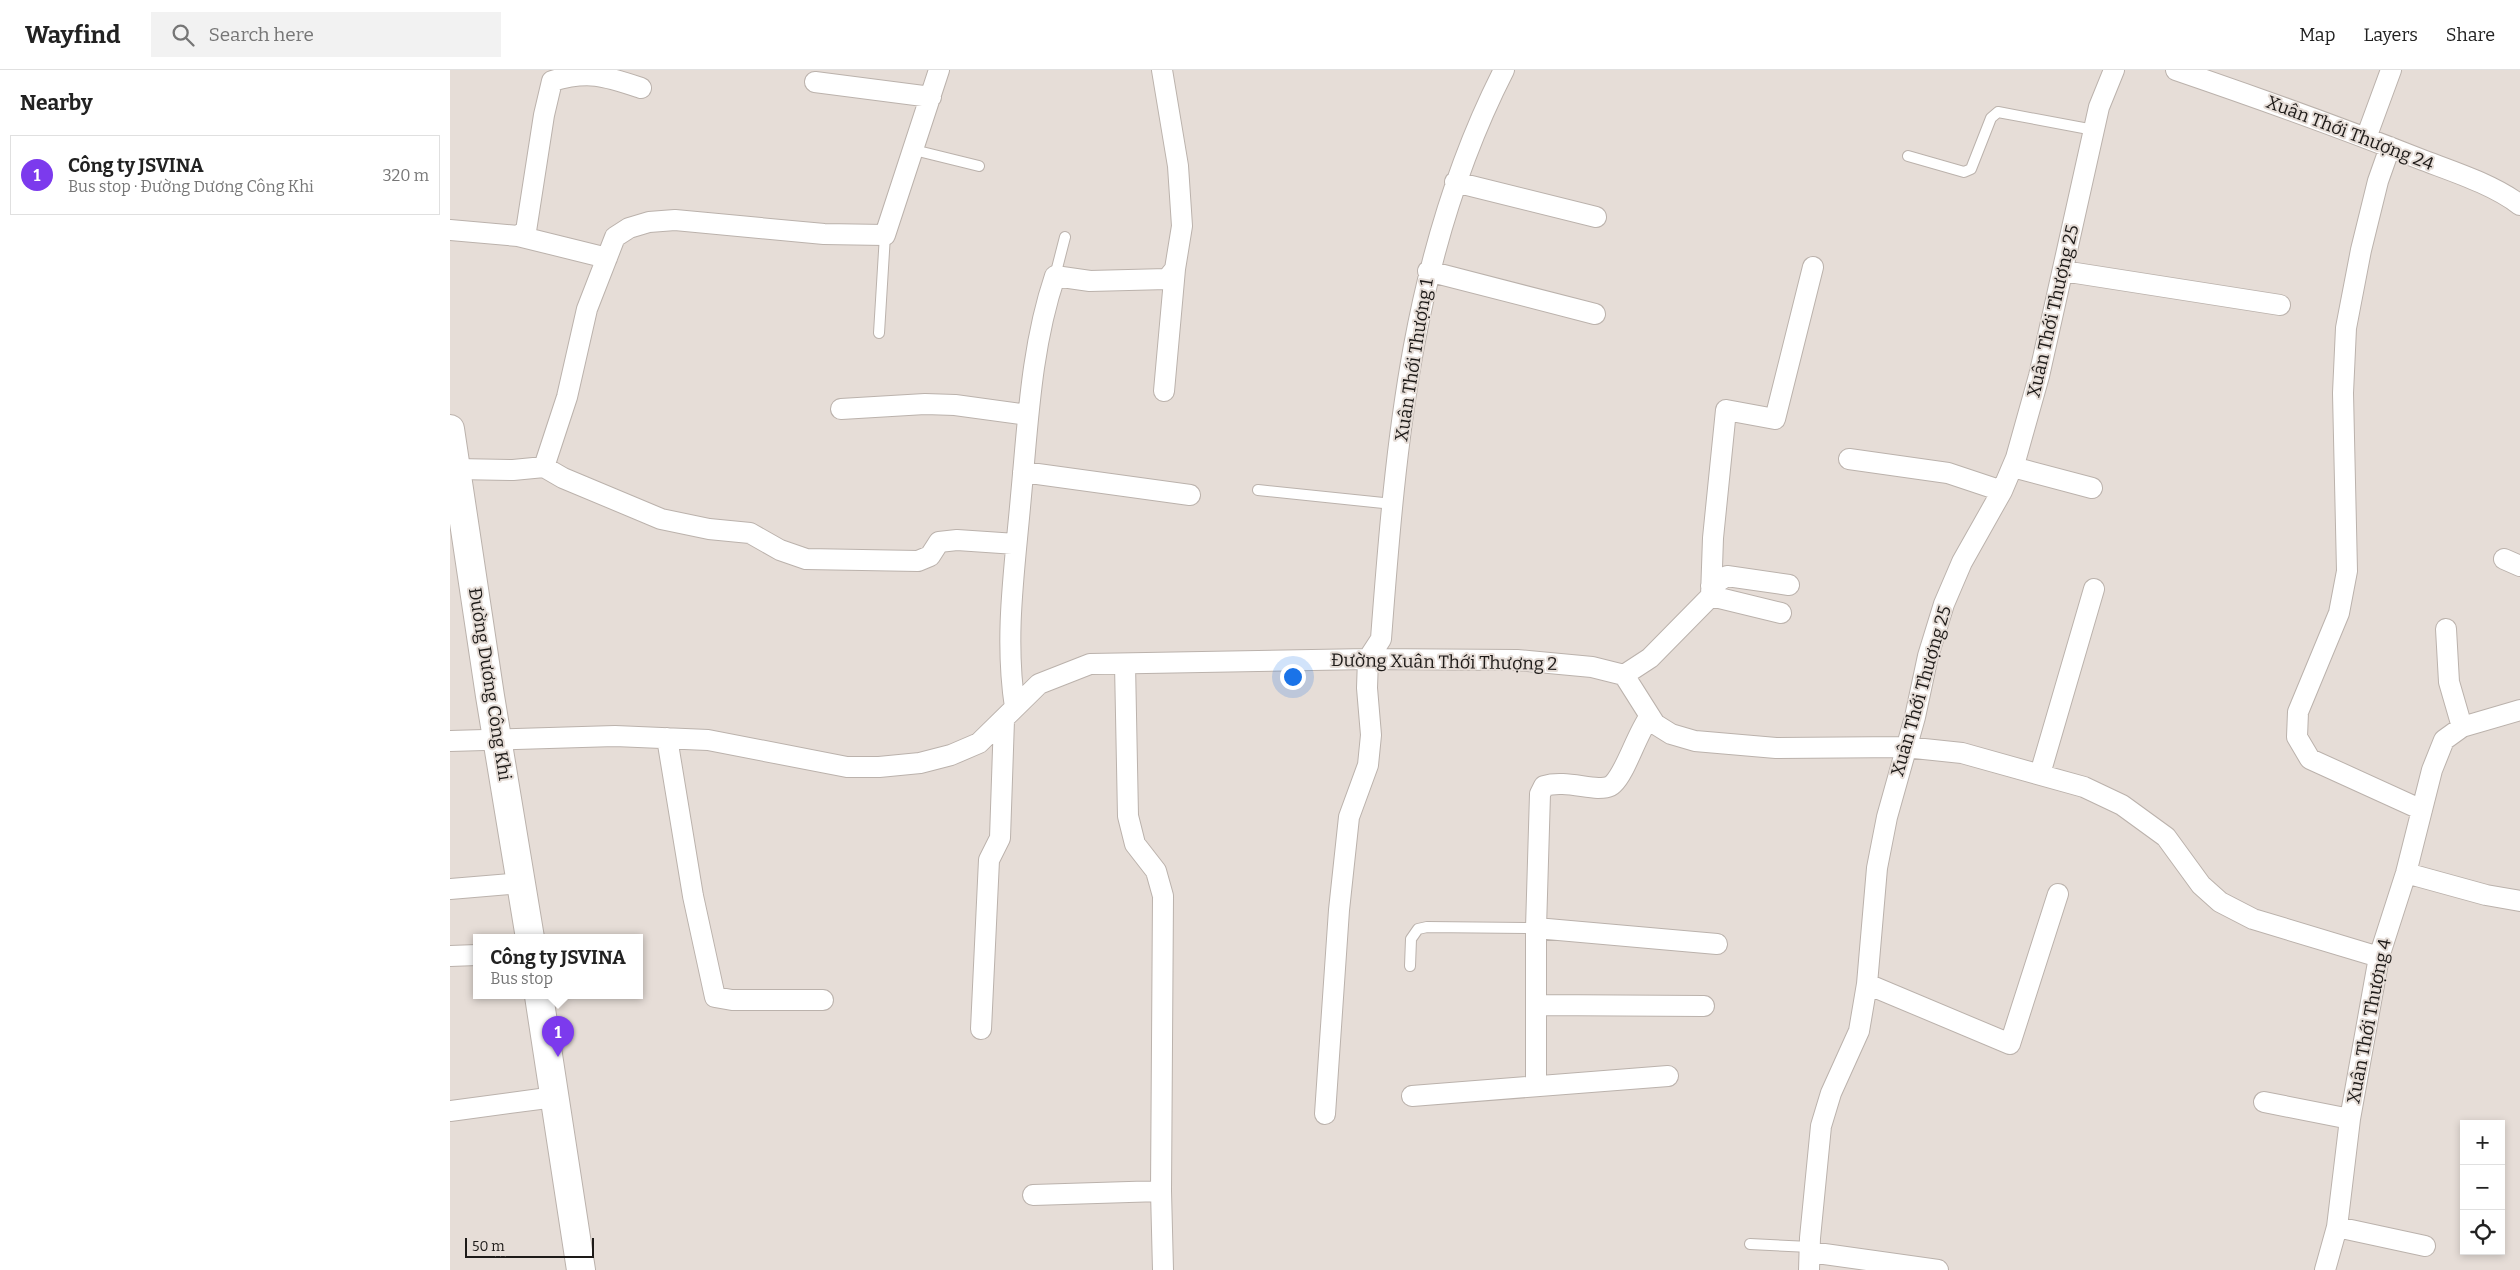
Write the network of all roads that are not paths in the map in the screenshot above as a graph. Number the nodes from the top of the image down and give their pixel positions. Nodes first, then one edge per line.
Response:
1 (939, 70) edge
2 (1162, 70) edge
3 (1504, 70) edge
4 (2114, 70) edge
5 (2176, 70) edge
6 (2391, 70) edge
7 (815, 82) dead end
8 (641, 88) dead end
9 (931, 97) junction
10 (2094, 130) junction
11 (2366, 138) junction
12 (2390, 147) junction
13 (914, 150) junction
14 (1908, 156) dead end
15 (979, 166) dead end
16 (1455, 182) junction
17 (2519, 202) edge
18 (1596, 217) dead end
19 (450, 230) edge
20 (885, 235) junction
21 (518, 236) junction
22 (1065, 237) dead end
23 (607, 258) junction
24 (1814, 266) dead end
25 (1175, 269) junction
26 (1428, 271) junction
27 (2063, 271) junction
28 (1055, 276) junction
29 (2280, 305) dead end
30 (1595, 314) dead end
31 (879, 333) dead end
32 (1164, 391) dead end
33 (841, 409) dead end
34 (1028, 415) junction
35 (450, 429) edge
36 (1849, 459) dead end
37 (544, 467) junction
38 (2013, 467) junction
39 (456, 469) junction
40 (1023, 472) junction
41 (2092, 488) dead end
42 (1258, 490) dead end
43 (2002, 491) junction
44 (1190, 496) dead end
45 (1393, 504) junction
46 (456, 508) edge
47 (1016, 544) junction
48 (1789, 585) dead end
49 (2094, 589) dead end
50 (1711, 591) junction
51 (1780, 613) dead end
52 (2446, 630) dead end
53 (1368, 659) junction
54 (1125, 664) junction
55 (1624, 675) junction
56 (2520, 710) edge
57 (1010, 714) junction
58 (1650, 716) junction
59 (2462, 727) junction
60 (498, 738) junction
61 (667, 738) junction
62 (450, 741) edge
63 (1905, 748) junction
64 (2040, 774) junction
65 (2422, 810) junction
66 (2406, 873) junction
67 (522, 883) junction
68 (450, 889) edge
69 (2058, 894) dead end
70 (2520, 901) edge
71 (1536, 928) junction
72 (529, 934) edge
73 (1717, 944) dead end
74 (473, 955) edge
75 (450, 956) edge
76 (2379, 957) junction
77 (1410, 966) dead end
78 (1867, 984) junction
79 (539, 999) edge
80 (823, 1000) dead end
81 (1536, 1005) junction
82 (1704, 1006) dead end
83 (981, 1029) dead end
84 (1668, 1076) dead end
85 (1536, 1086) junction
86 (1412, 1096) dead end
87 (554, 1097) junction
88 (2264, 1102) dead end
89 (450, 1111) edge
90 (1325, 1114) dead end
91 (2350, 1119) junction
92 (1161, 1191) junction
93 (1033, 1195) dead end
94 (2337, 1227) junction
95 (1750, 1244) dead end
96 (2425, 1246) dead end
97 (1809, 1256) edge
98 (581, 1270) edge
99 (1163, 1270) edge
100 (1938, 1270) edge
101 (2325, 1270) edge

1 - 9 street
2 - 25 street
3 - 16 street, Xuân Thới Thượng 1
4 - 10 street, Xuân Thới Thượng 25
5 - 11 street, Xuân Thới Thượng 24
6 - 11 street
7 - 9 street
8 - 21 street
9 - 13 street
10 - 14 lane
10 - 27 street, Xuân Thới Thượng 25
11 - 12 street, Xuân Thới Thượng 24
12 - 17 street, Xuân Thới Thượng 24
12 - 65 street
13 - 15 lane
13 - 20 street
16 - 18 street
16 - 26 street, Xuân Thới Thượng 1
19 - 21 street
20 - 23 street
20 - 31 lane
21 - 23 street
22 - 28 lane
23 - 37 street
24 - 50 street
25 - 28 street
25 - 32 street
26 - 30 street
26 - 45 street, Xuân Thới Thượng 1
27 - 29 street
27 - 38 street, Xuân Thới Thượng 25
28 - 34 street
33 - 34 street
34 - 40 street
35 - 39 main road, Đường Dương Công Khi
36 - 43 street
37 - 39 street
37 - 47 street
38 - 41 street
38 - 43 street, Xuân Thới Thượng 25
39 - 46 main road, Đường Dương Công Khi
40 - 44 street
40 - 47 street
42 - 45 lane
43 - 63 street, Xuân Thới Thượng 25
45 - 53 street, Xuân Thới Thượng 1
46 - 60 main road, Đường Dương Công Khi
47 - 57 street
48 - 50 street
49 - 64 street
50 - 51 street
50 - 55 street
52 - 59 street
53 - 54 street, Đường Xuân Thới Thượng 2
53 - 55 street, Đường Xuân Thới Thượng 2
53 - 90 street
54 - 57 street, Đường Xuân Thới Thượng 2
54 - 92 street
55 - 58 street
56 - 59 street, Xuân Thới Thượng 4
57 - 61 street, Đường Xuân Thới Thượng 2
57 - 83 street
58 - 63 street
58 - 71 street
59 - 65 street, Xuân Thới Thượng 4
60 - 61 street, Đường Xuân Thới Thượng 2
60 - 62 street, Đường Xuân Thới Thượng 2
60 - 67 main road, Đường Dương Công Khi
61 - 80 street
63 - 64 street
63 - 78 street, Xuân Thới Thượng 25
64 - 76 street
65 - 66 street, Xuân Thới Thượng 4
66 - 70 street
66 - 76 street, Xuân Thới Thượng 4
67 - 68 street
67 - 72 main road, Đường Dương Công Khi
69 - 78 street
71 - 73 street
71 - 77 lane
71 - 81 street
74 - 75 street
76 - 91 street, Xuân Thới Thượng 4
78 - 97 street, Xuân Thới Thượng 25
79 - 87 main road
81 - 82 street
81 - 85 street
84 - 85 street
85 - 86 street
87 - 89 street
87 - 98 main road
88 - 91 street
91 - 94 street, Xuân Thới Thượng 4
92 - 93 street
92 - 99 street
94 - 96 street
94 - 101 street, Xuân Thới Thượng 4
95 - 97 lane
97 - 100 street

